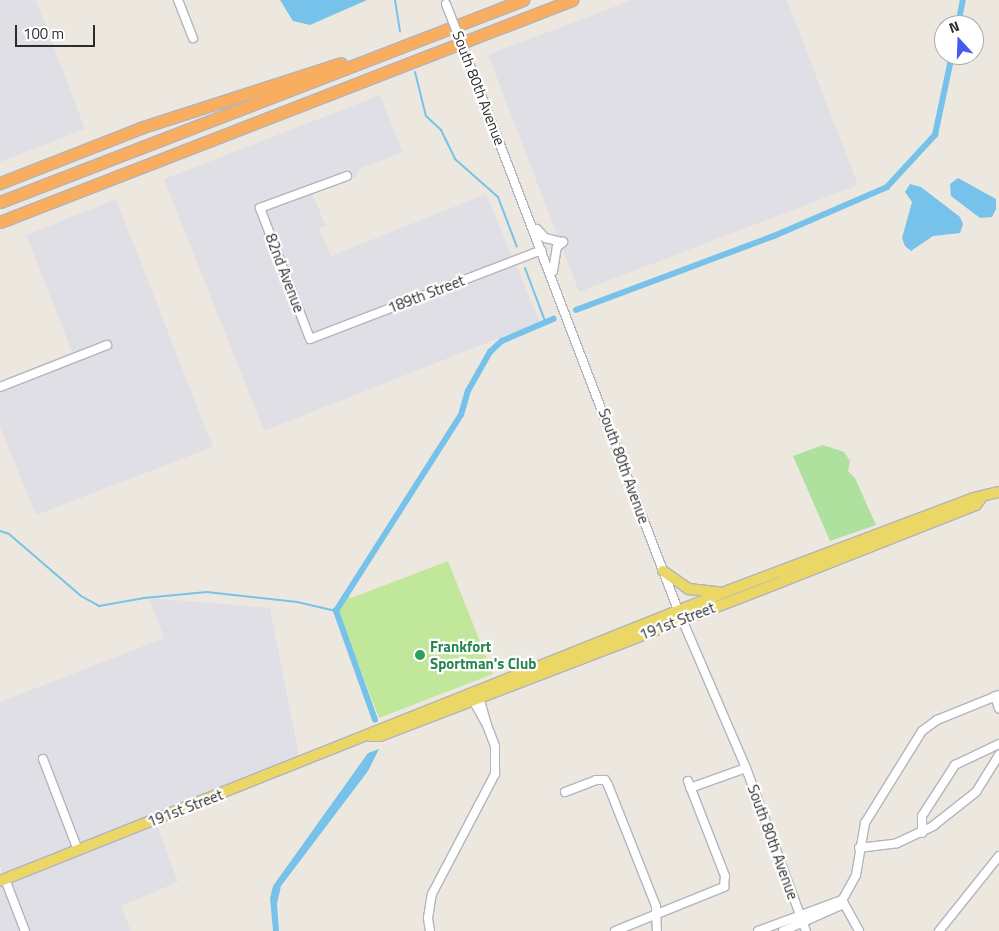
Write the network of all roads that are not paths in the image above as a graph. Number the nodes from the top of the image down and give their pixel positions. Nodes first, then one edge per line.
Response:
1 (178, 0) edge
2 (523, 0) edge
3 (572, 0) edge
4 (445, 2) edge
5 (429, 37) junction
6 (193, 38) dead end
7 (347, 176) dead end
8 (0, 183) edge
9 (0, 202) edge
10 (531, 221) junction
11 (0, 222) edge
12 (542, 250) junction
13 (553, 277) junction
14 (310, 339) joint
15 (107, 345) dead end
16 (0, 387) edge
17 (999, 492) edge
18 (981, 498) junction
19 (663, 571) junction
20 (730, 590) junction
21 (680, 615) junction
22 (997, 696) edge
23 (476, 699) junction
24 (999, 708) edge
25 (369, 736) junction
26 (999, 744) edge
27 (999, 755) edge
28 (43, 759) dead end
29 (746, 768) junction
30 (565, 792) dead end
31 (922, 833) junction
32 (859, 848) junction
33 (78, 850) junction
34 (999, 856) edge
35 (2, 880) edge
36 (842, 900) junction
37 (658, 914) junction
38 (800, 915) junction
39 (805, 927) edge
40 (25, 931) edge
41 (430, 931) edge
42 (615, 931) edge
43 (657, 931) edge
44 (758, 931) edge
45 (783, 931) edge
46 (859, 931) edge
47 (939, 931) edge

1 - 6 street
2 - 5 highway
3 - 11 highway
4 - 10 street, South 80th Avenue, bridge
5 - 8 highway
5 - 9 highway
7 - 14 street, 82nd Avenue
10 - 12 street, South 80th Avenue
10 - 13 street
12 - 13 street, South 80th Avenue
12 - 14 street, 189th Street
13 - 19 street, South 80th Avenue
15 - 16 street
17 - 18 main road, 191st Street
18 - 20 main road, 191st Street
18 - 21 main road, 191st Street
19 - 20 main road
19 - 21 street, South 80th Avenue
20 - 21 main road, 191st Street
21 - 23 main road, 191st Street
21 - 25 main road, 191st Street
21 - 29 street, South 80th Avenue
22 - 24 street
22 - 32 street
23 - 25 main road, 191st Street
23 - 41 street
25 - 33 main road, 191st Street
26 - 31 street
27 - 31 street
28 - 33 street
29 - 37 street
29 - 38 street, South 80th Avenue
30 - 37 street
31 - 32 street
32 - 36 street
33 - 35 main road, 191st Street
34 - 47 street
35 - 40 street
36 - 38 street
36 - 39 street
36 - 46 street
37 - 42 street
37 - 43 street
38 - 39 street, South 80th Avenue
38 - 44 street
39 - 45 street

